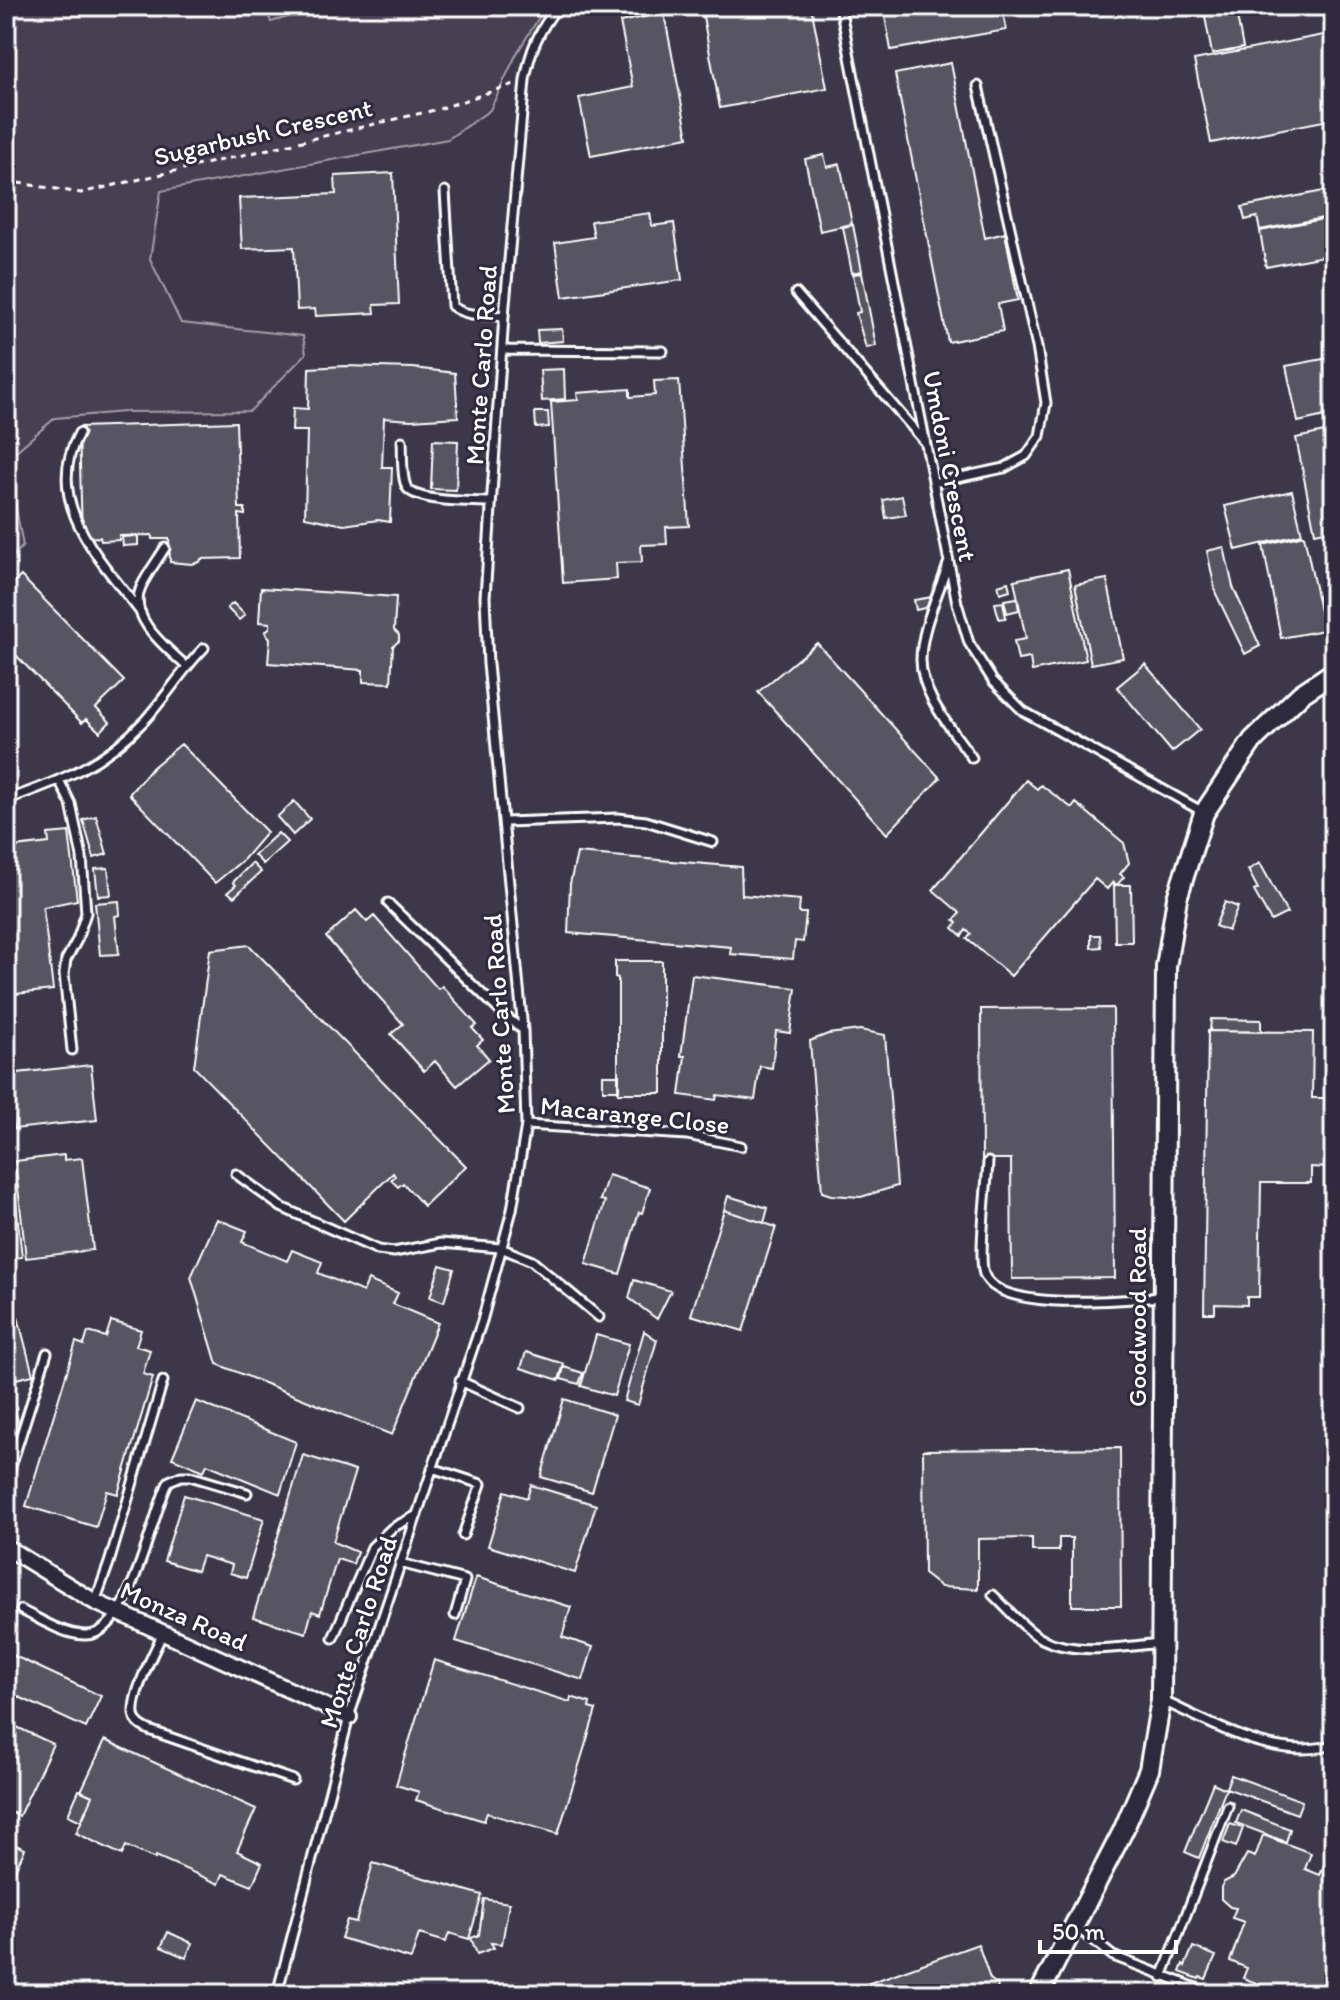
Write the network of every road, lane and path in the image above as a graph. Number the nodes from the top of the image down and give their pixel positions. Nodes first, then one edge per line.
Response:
1 (558, 6) edge
2 (840, 6) edge
3 (525, 80) junction
4 (978, 86) dead end
5 (6, 181) edge
6 (445, 191) dead end
7 (796, 293) dead end
8 (504, 316) junction
9 (503, 350) junction
10 (663, 351) dead end
11 (79, 433) dead end
12 (402, 441) dead end
13 (925, 443) junction
14 (933, 483) junction
15 (491, 502) junction
16 (165, 548) dead end
17 (949, 562) junction
18 (141, 613) junction
19 (204, 648) dead end
20 (186, 666) junction
21 (1334, 672) edge
22 (972, 758) dead end
23 (60, 782) junction
24 (6, 800) edge
25 (1204, 813) junction
26 (505, 822) junction
27 (713, 842) dead end
28 (388, 903) dead end
29 (523, 1030) junction
30 (72, 1050) dead end
31 (526, 1125) junction
32 (741, 1146) dead end
33 (988, 1162) dead end
34 (236, 1174) dead end
35 (501, 1248) junction
36 (1162, 1297) junction
37 (599, 1317) dead end
38 (47, 1353) dead end
39 (163, 1381) dead end
40 (460, 1381) junction
41 (520, 1408) dead end
42 (432, 1468) junction
43 (6, 1482) edge
44 (247, 1493) dead end
45 (417, 1515) junction
46 (463, 1535) dead end
47 (6, 1547) edge
48 (400, 1563) junction
49 (993, 1595) dead end
50 (95, 1602) junction
51 (21, 1610) dead end
52 (117, 1612) junction
53 (455, 1615) dead end
54 (163, 1633) junction
55 (333, 1638) dead end
56 (1162, 1643) junction
57 (1161, 1700) junction
58 (349, 1717) junction
59 (1334, 1745) edge
60 (293, 1780) dead end
61 (1228, 1806) dead end
62 (1073, 1925) junction
63 (1162, 1977) junction
64 (277, 1994) edge
65 (1039, 1994) edge
66 (1212, 1994) edge

1 - 3 lane, Monte Carlo Road
2 - 13 lane, Umdoni Crescent
3 - 5 path, Sugarbush Crescent
3 - 8 lane, Monte Carlo Road
4 - 14 lane
6 - 8 lane
7 - 13 lane
8 - 9 lane, Monte Carlo Road
9 - 10 lane
9 - 15 lane, Monte Carlo Road
11 - 18 lane
12 - 15 lane
13 - 14 lane, Umdoni Crescent
14 - 17 lane, Umdoni Crescent
15 - 26 lane, Monte Carlo Road
16 - 18 lane
17 - 22 lane
17 - 25 lane, Umdoni Crescent
18 - 20 lane
19 - 20 lane
20 - 23 lane
21 - 25 street, Goodwood Road
23 - 24 lane
23 - 30 lane
25 - 36 street, Goodwood Road
26 - 27 lane
26 - 29 lane, Monte Carlo Road
28 - 29 lane
29 - 31 lane, Monte Carlo Road
31 - 32 lane, Macarange Close
31 - 35 lane, Monte Carlo Road
33 - 36 lane
34 - 35 lane
35 - 37 lane
35 - 40 lane, Monte Carlo Road
36 - 56 street, Goodwood Road
38 - 43 lane
39 - 50 lane
40 - 41 lane
40 - 42 lane, Monte Carlo Road
42 - 45 lane, Monte Carlo Road
42 - 46 lane
44 - 52 lane
45 - 48 lane, Monte Carlo Road
45 - 55 lane
47 - 50 street, Monza Road
48 - 53 lane
48 - 58 lane, Monte Carlo Road
49 - 56 lane
50 - 52 street, Monza Road
51 - 52 lane
52 - 54 street, Monza Road
54 - 58 street, Monza Road
54 - 60 lane
56 - 57 street, Goodwood Road
57 - 59 lane
57 - 62 street, Goodwood Road
58 - 64 lane, Monte Carlo Road
61 - 63 lane
62 - 63 lane
62 - 65 street, Goodwood Road
63 - 66 lane

